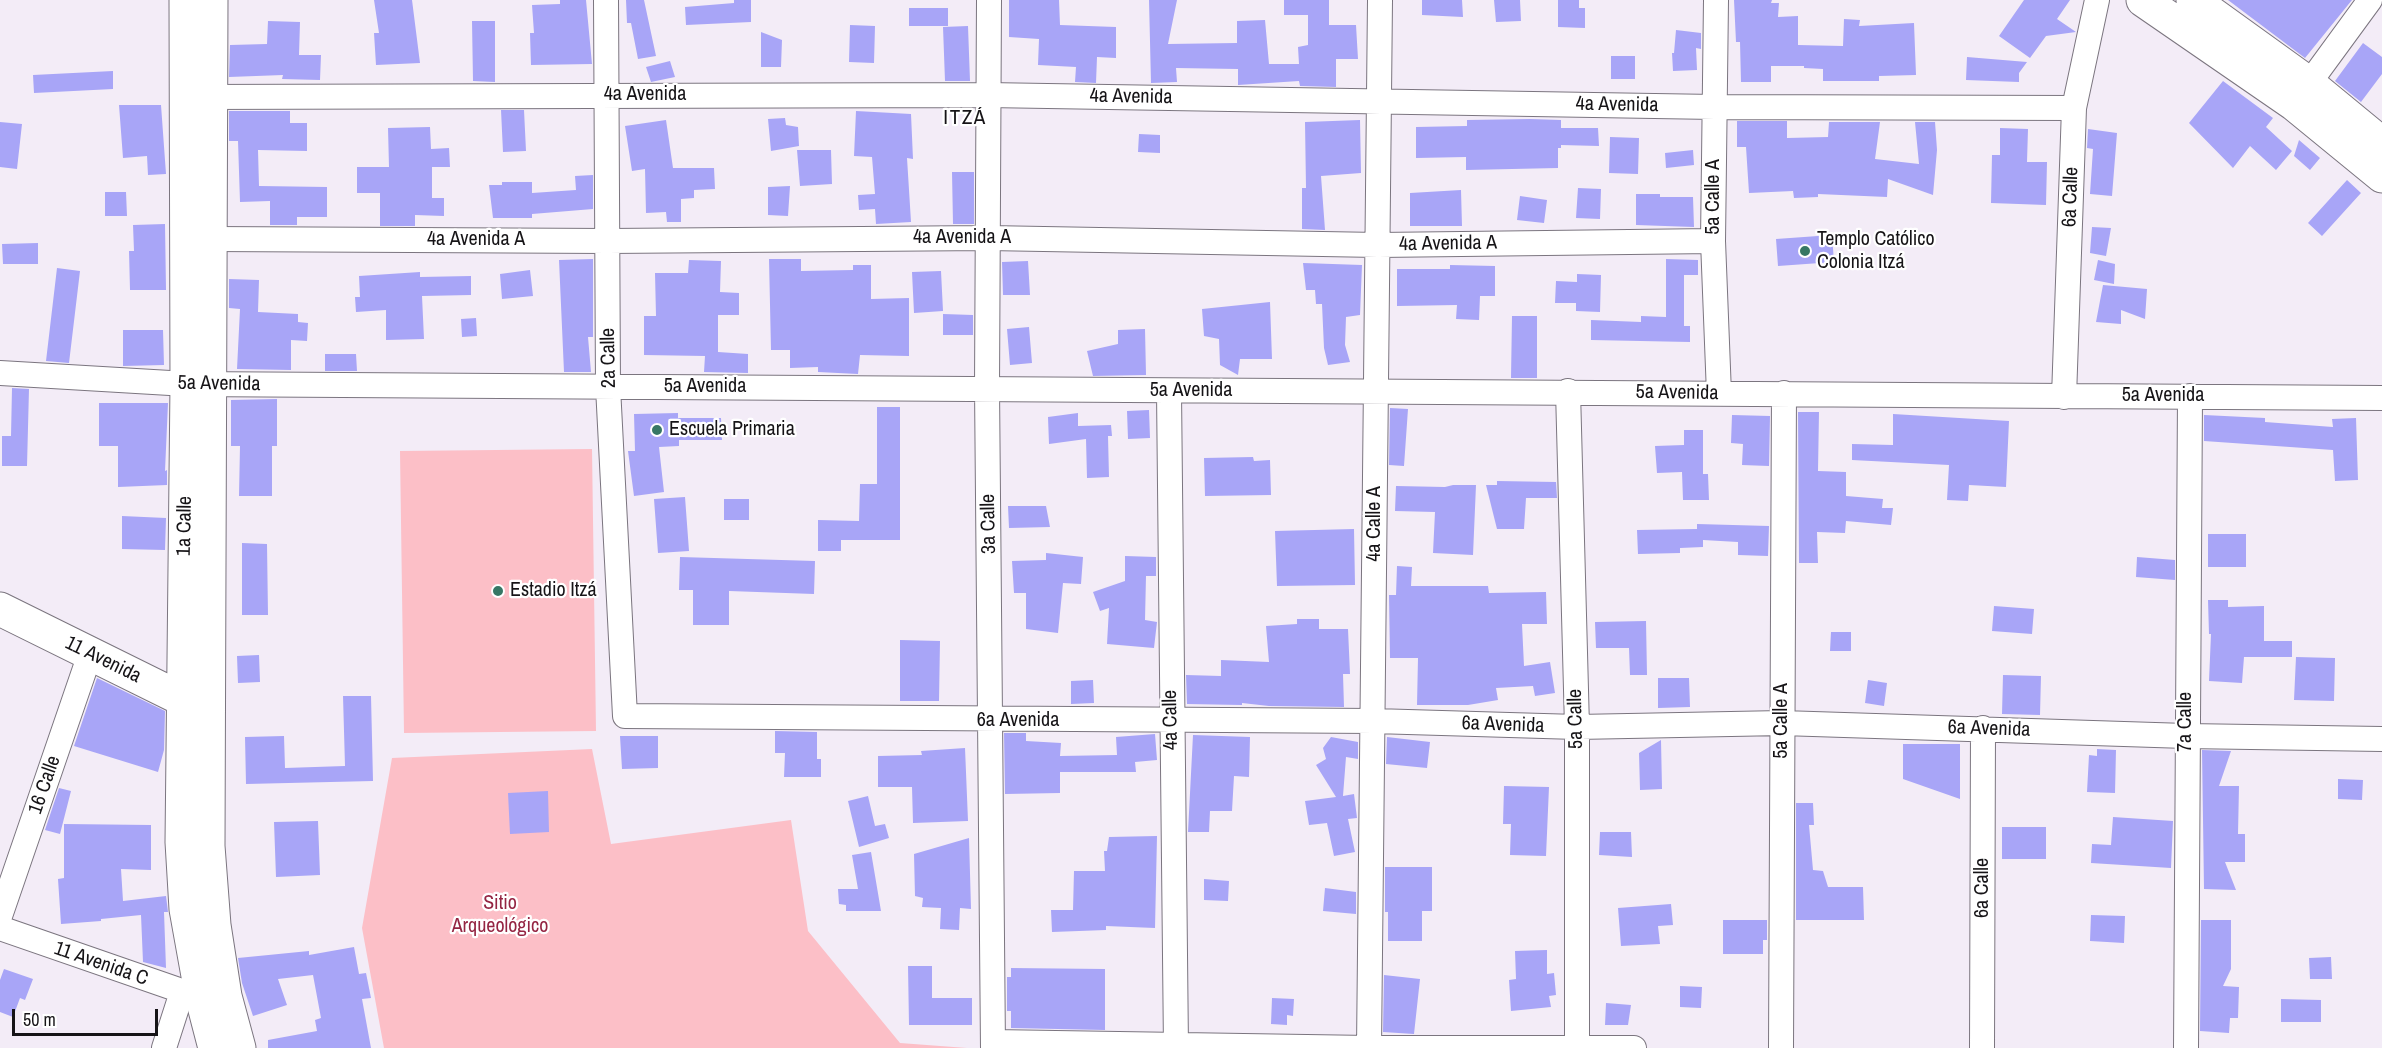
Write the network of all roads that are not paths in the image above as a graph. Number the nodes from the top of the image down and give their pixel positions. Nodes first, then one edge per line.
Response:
1 (186, 0) edge
2 (211, 0) edge
3 (606, 0) edge
4 (989, 0) edge
5 (1380, 0) edge
6 (1716, 0) edge
7 (2097, 0) edge
8 (2143, 0) edge
9 (2193, 0) edge
10 (2370, 0) edge
11 (987, 94) junction
12 (2301, 94) junction
13 (605, 95) junction
14 (199, 97) junction
15 (1379, 101) junction
16 (1715, 106) junction
17 (2074, 108) junction
18 (2382, 144) edge
19 (2382, 176) edge
20 (211, 238) junction
21 (988, 238) junction
22 (608, 241) junction
23 (1713, 241) junction
24 (1378, 245) junction
25 (0, 373) edge
26 (199, 384) junction
27 (608, 387) junction
28 (987, 387) junction
29 (1376, 390) junction
30 (1568, 391) junction
31 (1169, 392) junction
32 (1784, 393) junction
33 (1719, 394) junction
34 (2190, 396) junction
35 (2064, 397) junction
36 (2382, 398) edge
37 (0, 609) edge
38 (90, 654) junction
39 (196, 700) junction
40 (625, 716) joint
41 (991, 721) junction
42 (1171, 721) junction
43 (1374, 721) junction
44 (1782, 723) junction
45 (1577, 727) junction
46 (1983, 728) junction
47 (2186, 736) junction
48 (2382, 739) edge
49 (0, 916) edge
50 (0, 928) edge
51 (192, 995) junction
52 (226, 1045) edge
53 (993, 1045) edge
54 (1176, 1047) edge
55 (164, 1048) edge
56 (1369, 1048) edge
57 (1577, 1048) edge
58 (1634, 1048) edge
59 (1780, 1048) edge
60 (1982, 1048) edge
61 (2186, 1048) edge

1 - 14 main road, 1a Calle
2 - 14 main road, 1a Calle
3 - 13 street, 2a Calle
4 - 11 street, 3a Calle
5 - 15 street, 4a Calle A
6 - 16 street, 5a Calle A
7 - 17 street, 6a Calle
8 - 12 main road
9 - 12 main road
10 - 12 street
11 - 13 street, 4a Avenida
11 - 15 street, 4a Avenida
11 - 21 street, 3a Calle
12 - 18 main road
12 - 19 main road
13 - 14 street, 4a Avenida
13 - 22 street, 2a Calle
14 - 20 main road, 1a Calle
14 - 26 main road, 1a Calle
15 - 16 street, 4a Avenida
15 - 24 street, 4a Calle A
16 - 17 street, 4a Avenida
16 - 23 street, 5a Calle A
17 - 35 street, 6a Calle
20 - 22 street, 4a Avenida A
20 - 26 main road, 1a Calle
21 - 22 street, 4a Avenida A
21 - 24 street, 4a Avenida A
21 - 28 street, 3a Calle
22 - 27 street, 2a Calle
23 - 24 street, 4a Avenida A
23 - 33 street, 5a Calle A
24 - 29 street, 4a Calle A
25 - 26 street, 5a Avenida
26 - 27 street, 5a Avenida
26 - 39 main road, 1a Calle
27 - 28 street, 5a Avenida
27 - 40 street, 2a Calle
28 - 31 street, 5a Avenida
28 - 41 street, 3a Calle
29 - 30 street, 5a Avenida
29 - 31 street, 5a Avenida
29 - 43 street, 4a Calle A
30 - 33 street, 5a Avenida
30 - 45 street, 5a Calle
31 - 42 street, 4a Calle
32 - 33 street, 5a Avenida
32 - 35 street, 5a Avenida
32 - 44 street, 5a Calle A
34 - 35 street, 5a Avenida
34 - 36 street, 5a Avenida
34 - 47 street, 7a Calle
37 - 38 main road, 11 Avenida
38 - 39 main road, 11 Avenida
38 - 49 street, 16 Calle
39 - 51 main road, 1a Calle
39 - 52 main road, 1a Calle
40 - 41 street, 6a Avenida
41 - 42 street, 6a Avenida
41 - 53 street, 3a Calle
42 - 43 street, 6a Avenida
42 - 54 street, 4a Calle
43 - 45 street, 6a Avenida
43 - 56 street, 4a Calle A
44 - 45 street, 6a Avenida
44 - 46 street, 6a Avenida
44 - 59 street, 5a Calle A
45 - 57 street, 5a Calle
46 - 47 street, 6a Avenida
46 - 60 street, 6a Calle
47 - 48 street, 6a Avenida
47 - 61 street, 7a Calle
50 - 51 street, 11 Avenida C
51 - 52 main road, 1a Calle
51 - 55 street
53 - 54 street
54 - 56 street
56 - 57 street
57 - 58 street

